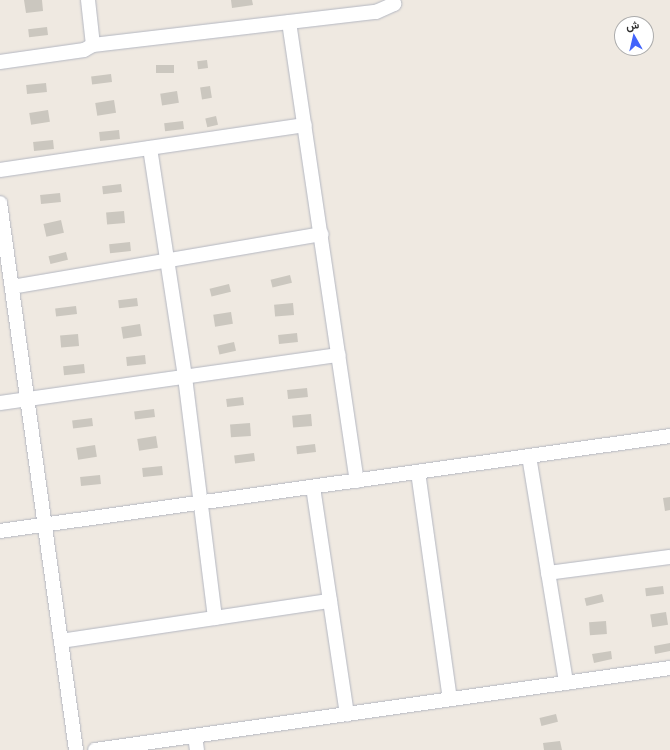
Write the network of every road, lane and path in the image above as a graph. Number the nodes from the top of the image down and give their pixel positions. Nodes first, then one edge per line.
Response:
1 (88, 0) edge
2 (393, 0) edge
3 (289, 22) junction
4 (93, 45) junction
5 (0, 62) edge
6 (305, 125) junction
7 (150, 148) junction
8 (0, 170) edge
9 (0, 204) edge
10 (321, 234) junction
11 (166, 261) junction
12 (12, 288) junction
13 (339, 355) junction
14 (185, 377) junction
15 (27, 399) junction
16 (0, 403) edge
17 (670, 436) edge
18 (529, 456) junction
19 (418, 472) junction
20 (357, 481) junction
21 (313, 487) junction
22 (200, 503) junction
23 (45, 525) junction
24 (0, 531) edge
25 (670, 557) edge
26 (548, 574) junction
27 (330, 601) junction
28 (215, 618) junction
29 (61, 641) junction
30 (670, 668) edge
31 (566, 683) junction
32 (450, 699) junction
33 (347, 714) junction
34 (195, 736) junction
35 (76, 750) edge
36 (95, 750) edge
37 (197, 750) edge

1 - 4 street
2 - 3 street
3 - 4 street
3 - 6 street
4 - 5 street
6 - 7 street
6 - 10 street
7 - 8 street
7 - 11 street
9 - 12 street
10 - 11 street
10 - 13 street
11 - 12 street
11 - 14 street
12 - 15 street
13 - 14 street
13 - 20 street
14 - 15 street
14 - 22 street
15 - 16 street
15 - 23 street
17 - 18 street
18 - 19 street
18 - 26 street
19 - 20 street
19 - 32 street
20 - 21 street
21 - 22 street
21 - 27 street
22 - 23 street
22 - 28 street
23 - 24 street
23 - 29 street
25 - 26 street
26 - 31 street
27 - 28 street
27 - 33 street
28 - 29 street
29 - 35 street
30 - 31 street
31 - 32 street
32 - 33 street
33 - 34 street
34 - 36 street
34 - 37 street

